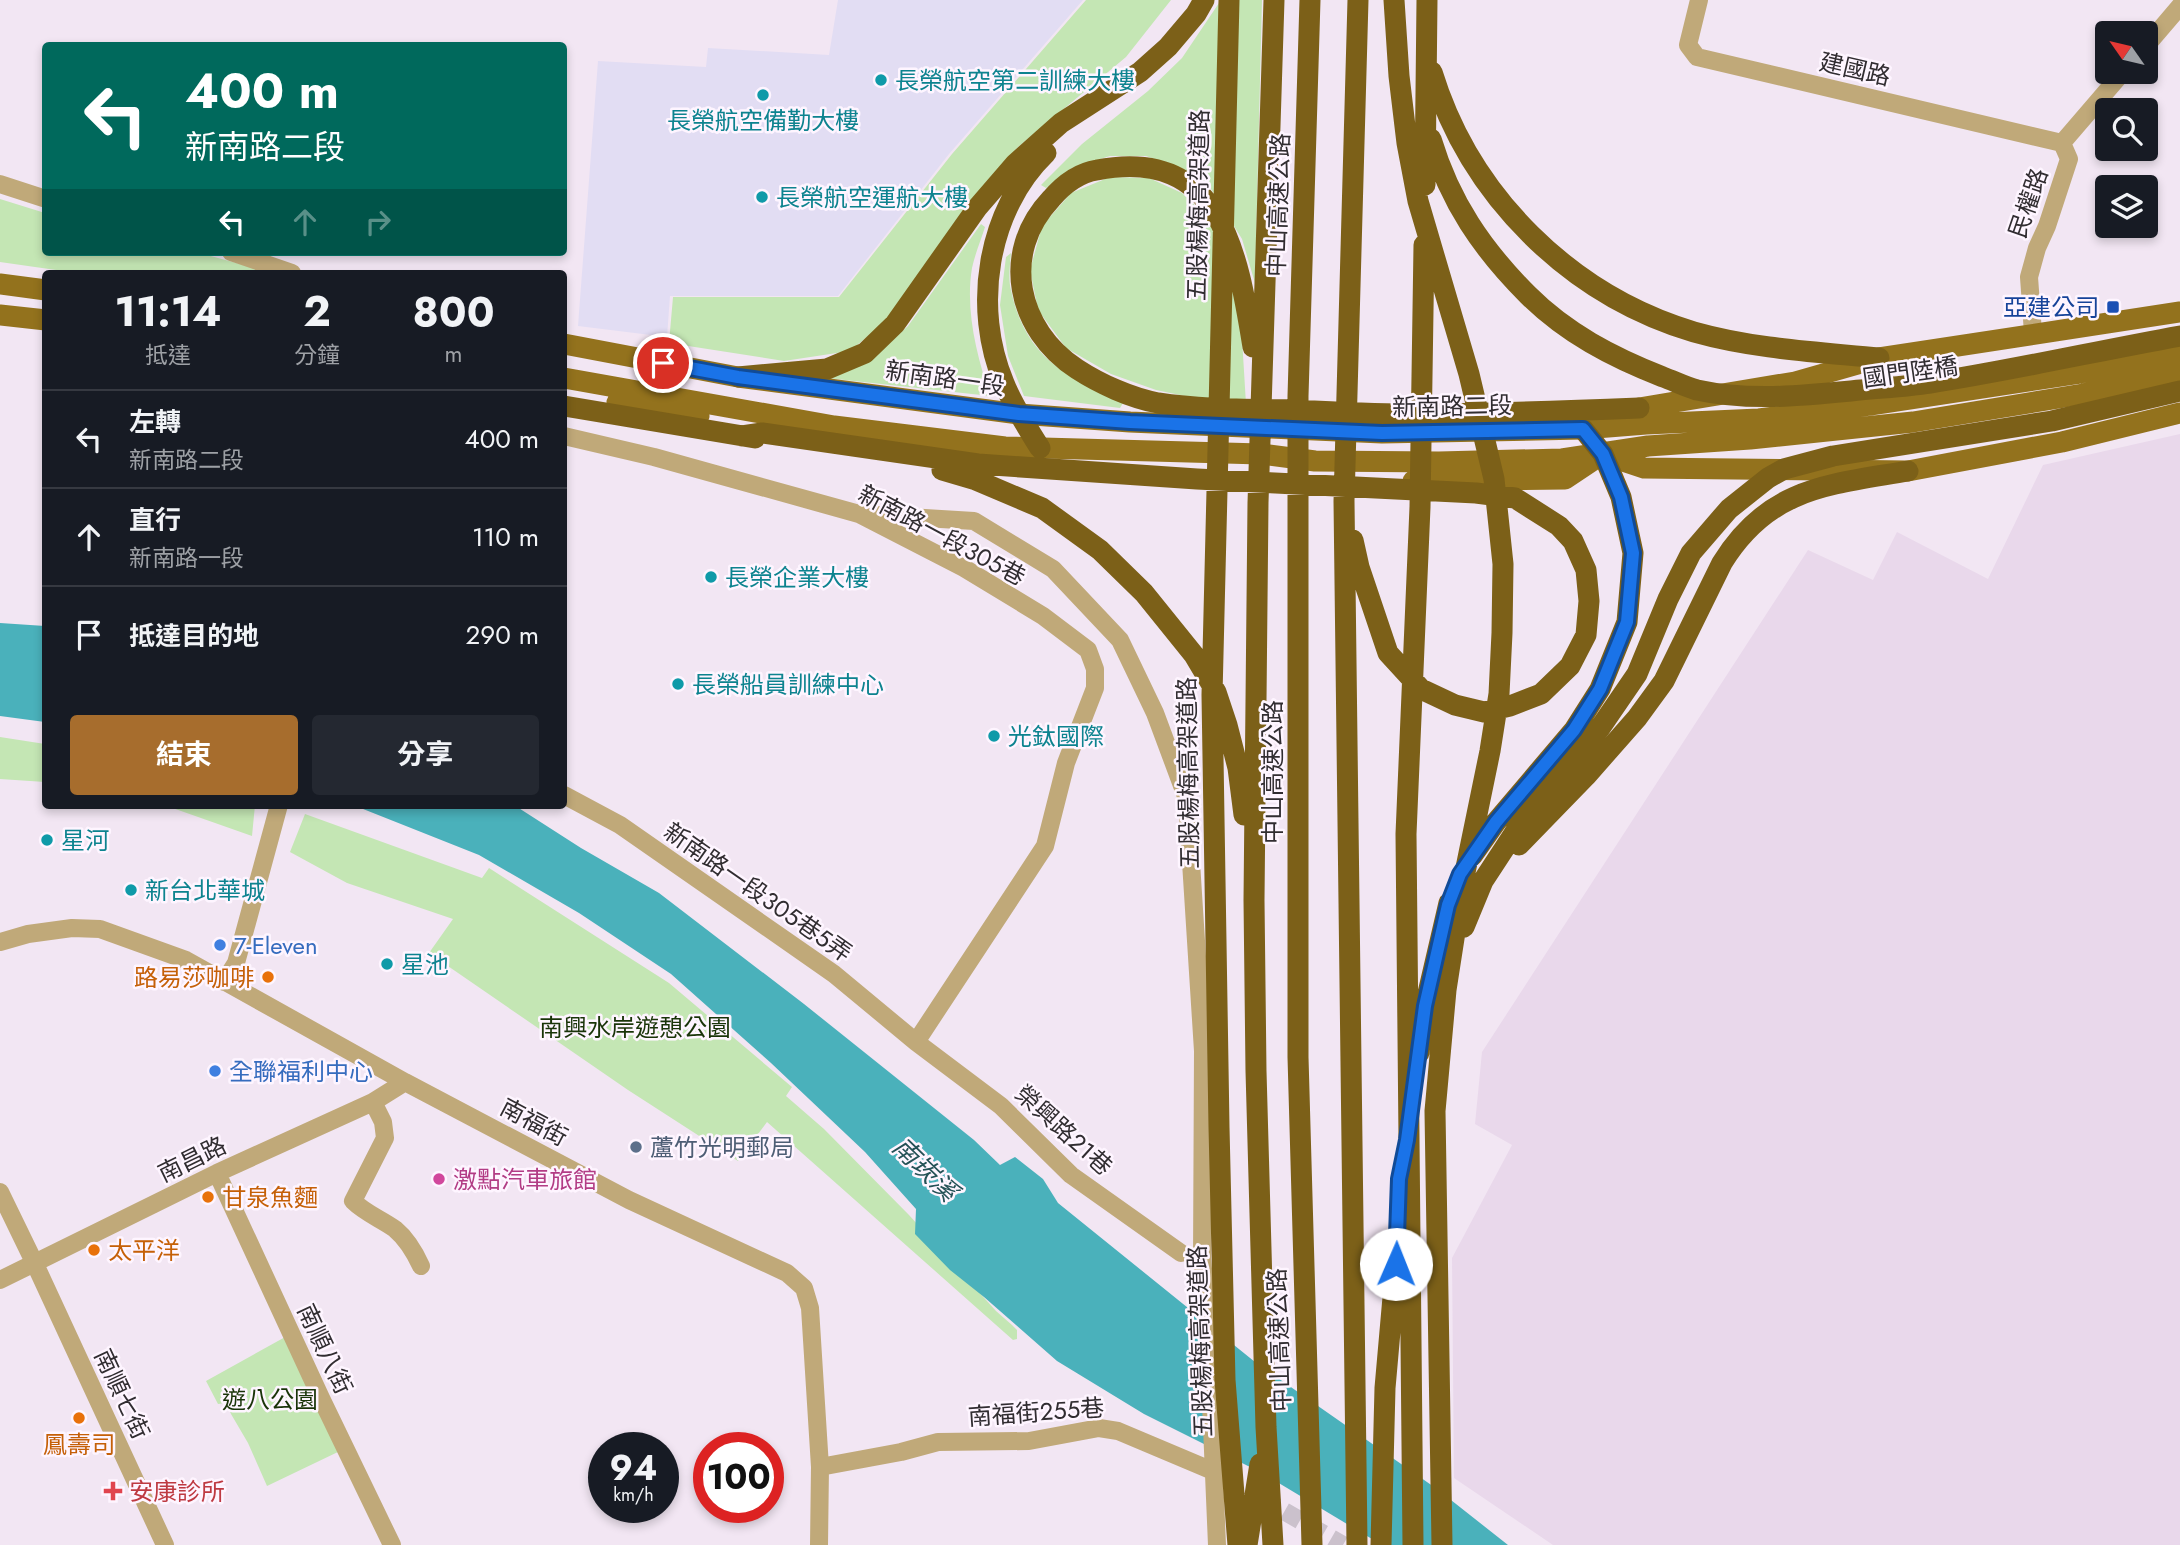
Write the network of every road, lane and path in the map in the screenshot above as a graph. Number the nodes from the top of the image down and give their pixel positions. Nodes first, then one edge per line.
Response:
1 (1204, 0) edge
2 (1229, 0) edge
3 (1274, 0) edge
4 (1310, 0) edge
5 (1359, 0) edge
6 (1394, 0) edge
7 (1404, 0) edge
8 (1415, 0) edge
9 (1427, 0) edge
10 (1699, 0) edge
11 (2180, 6) edge
12 (2158, 32) edge
13 (2113, 84) edge
14 (1078, 113) junction
15 (2062, 143) junction
16 (0, 184) edge
17 (42, 198) edge
18 (243, 256) edge
19 (283, 270) edge
20 (0, 284) edge
21 (42, 289) edge
22 (2180, 312) edge
23 (0, 315) edge
24 (42, 320) edge
25 (2033, 333) junction
26 (2180, 336) edge
27 (567, 345) edge
28 (2180, 352) edge
29 (1879, 358) junction
30 (2180, 371) edge
31 (738, 377) junction
32 (567, 379) edge
33 (2180, 391) edge
34 (567, 392) edge
35 (1261, 399) junction
36 (567, 407) edge
37 (1019, 414) junction
38 (2180, 414) edge
39 (1642, 416) junction
40 (1583, 429) junction
41 (1323, 430) joint
42 (742, 436) junction
43 (567, 437) edge
44 (1040, 449) junction
45 (1603, 454) junction
46 (1314, 469) junction
47 (1908, 471) junction
48 (1344, 501) junction
49 (859, 514) junction
50 (567, 797) edge
51 (278, 809) edge
52 (1483, 881) junction
53 (1254, 901) junction
54 (0, 942) edge
55 (224, 982) junction
56 (916, 1042) junction
57 (1418, 1060) junction
58 (405, 1082) junction
59 (373, 1101) junction
60 (216, 1173) junction
61 (0, 1192) edge
62 (1181, 1253) dead end
63 (35, 1264) junction
64 (421, 1266) dead end
65 (0, 1280) edge
66 (820, 1467) junction
67 (1208, 1469) junction
68 (1264, 1493) junction
69 (165, 1545) edge
70 (392, 1545) edge
71 (819, 1545) edge
72 (1211, 1545) edge
73 (1217, 1545) edge
74 (1224, 1545) edge
75 (1238, 1545) edge
76 (1247, 1545) edge
77 (1273, 1545) edge
78 (1312, 1545) edge
79 (1357, 1545) edge
80 (1381, 1545) edge
81 (1413, 1545) edge
82 (1442, 1545) edge

1 - 14 highway
2 - 75 highway, 五股楊梅高架道路
3 - 35 highway
4 - 78 highway, 中山高速公路
5 - 48 highway
6 - 82 highway
7 - 26 highway
8 - 29 highway
9 - 81 highway
10 - 15 street, 建國路
11 - 12 street
13 - 15 street, 民權路
14 - 31 highway
14 - 37 highway
15 - 25 street, 民權路
16 - 17 street
18 - 19 street
20 - 21 main road
22 - 25 main road
23 - 24 main road
25 - 29 main road
27 - 31 main road, 新南路一段
28 - 39 main road, 國門陸橋
29 - 39 main road
30 - 45 main road, 國門陸橋
31 - 37 main road, 新南路一段
32 - 44 main road
33 - 52 highway
34 - 46 main road
35 - 39 highway
35 - 53 highway
36 - 42 highway
37 - 41 main road, 新南路一段
37 - 44 highway
38 - 47 main road
39 - 40 main road, 新南路二段
40 - 41 main road, 新南路二段
40 - 45 highway
42 - 48 highway
42 - 53 highway
43 - 49 street, 新南路一段305巷
44 - 46 main road
45 - 46 main road, 國門陸橋
45 - 46 main road
45 - 47 main road
45 - 57 highway
47 - 52 highway
48 - 79 highway
49 - 56 street, 新南路一段305巷
49 - 73 street
50 - 56 street, 新南路一段305巷5弄
51 - 55 street
52 - 57 highway
53 - 68 highway
54 - 55 street, 南福街
55 - 58 street, 南福街
56 - 62 street, 榮興路21巷
57 - 80 highway
58 - 59 street, 南昌路
58 - 66 street, 南福街
59 - 60 street, 南昌路
59 - 64 street
60 - 63 street, 南昌路
60 - 70 street, 南順八街
61 - 63 street, 南順七街
63 - 65 street, 南昌路
63 - 69 street, 南順七街
66 - 67 street, 南福街255巷
66 - 71 street, 南福街
67 - 72 street
67 - 74 street
68 - 76 highway
68 - 77 highway

